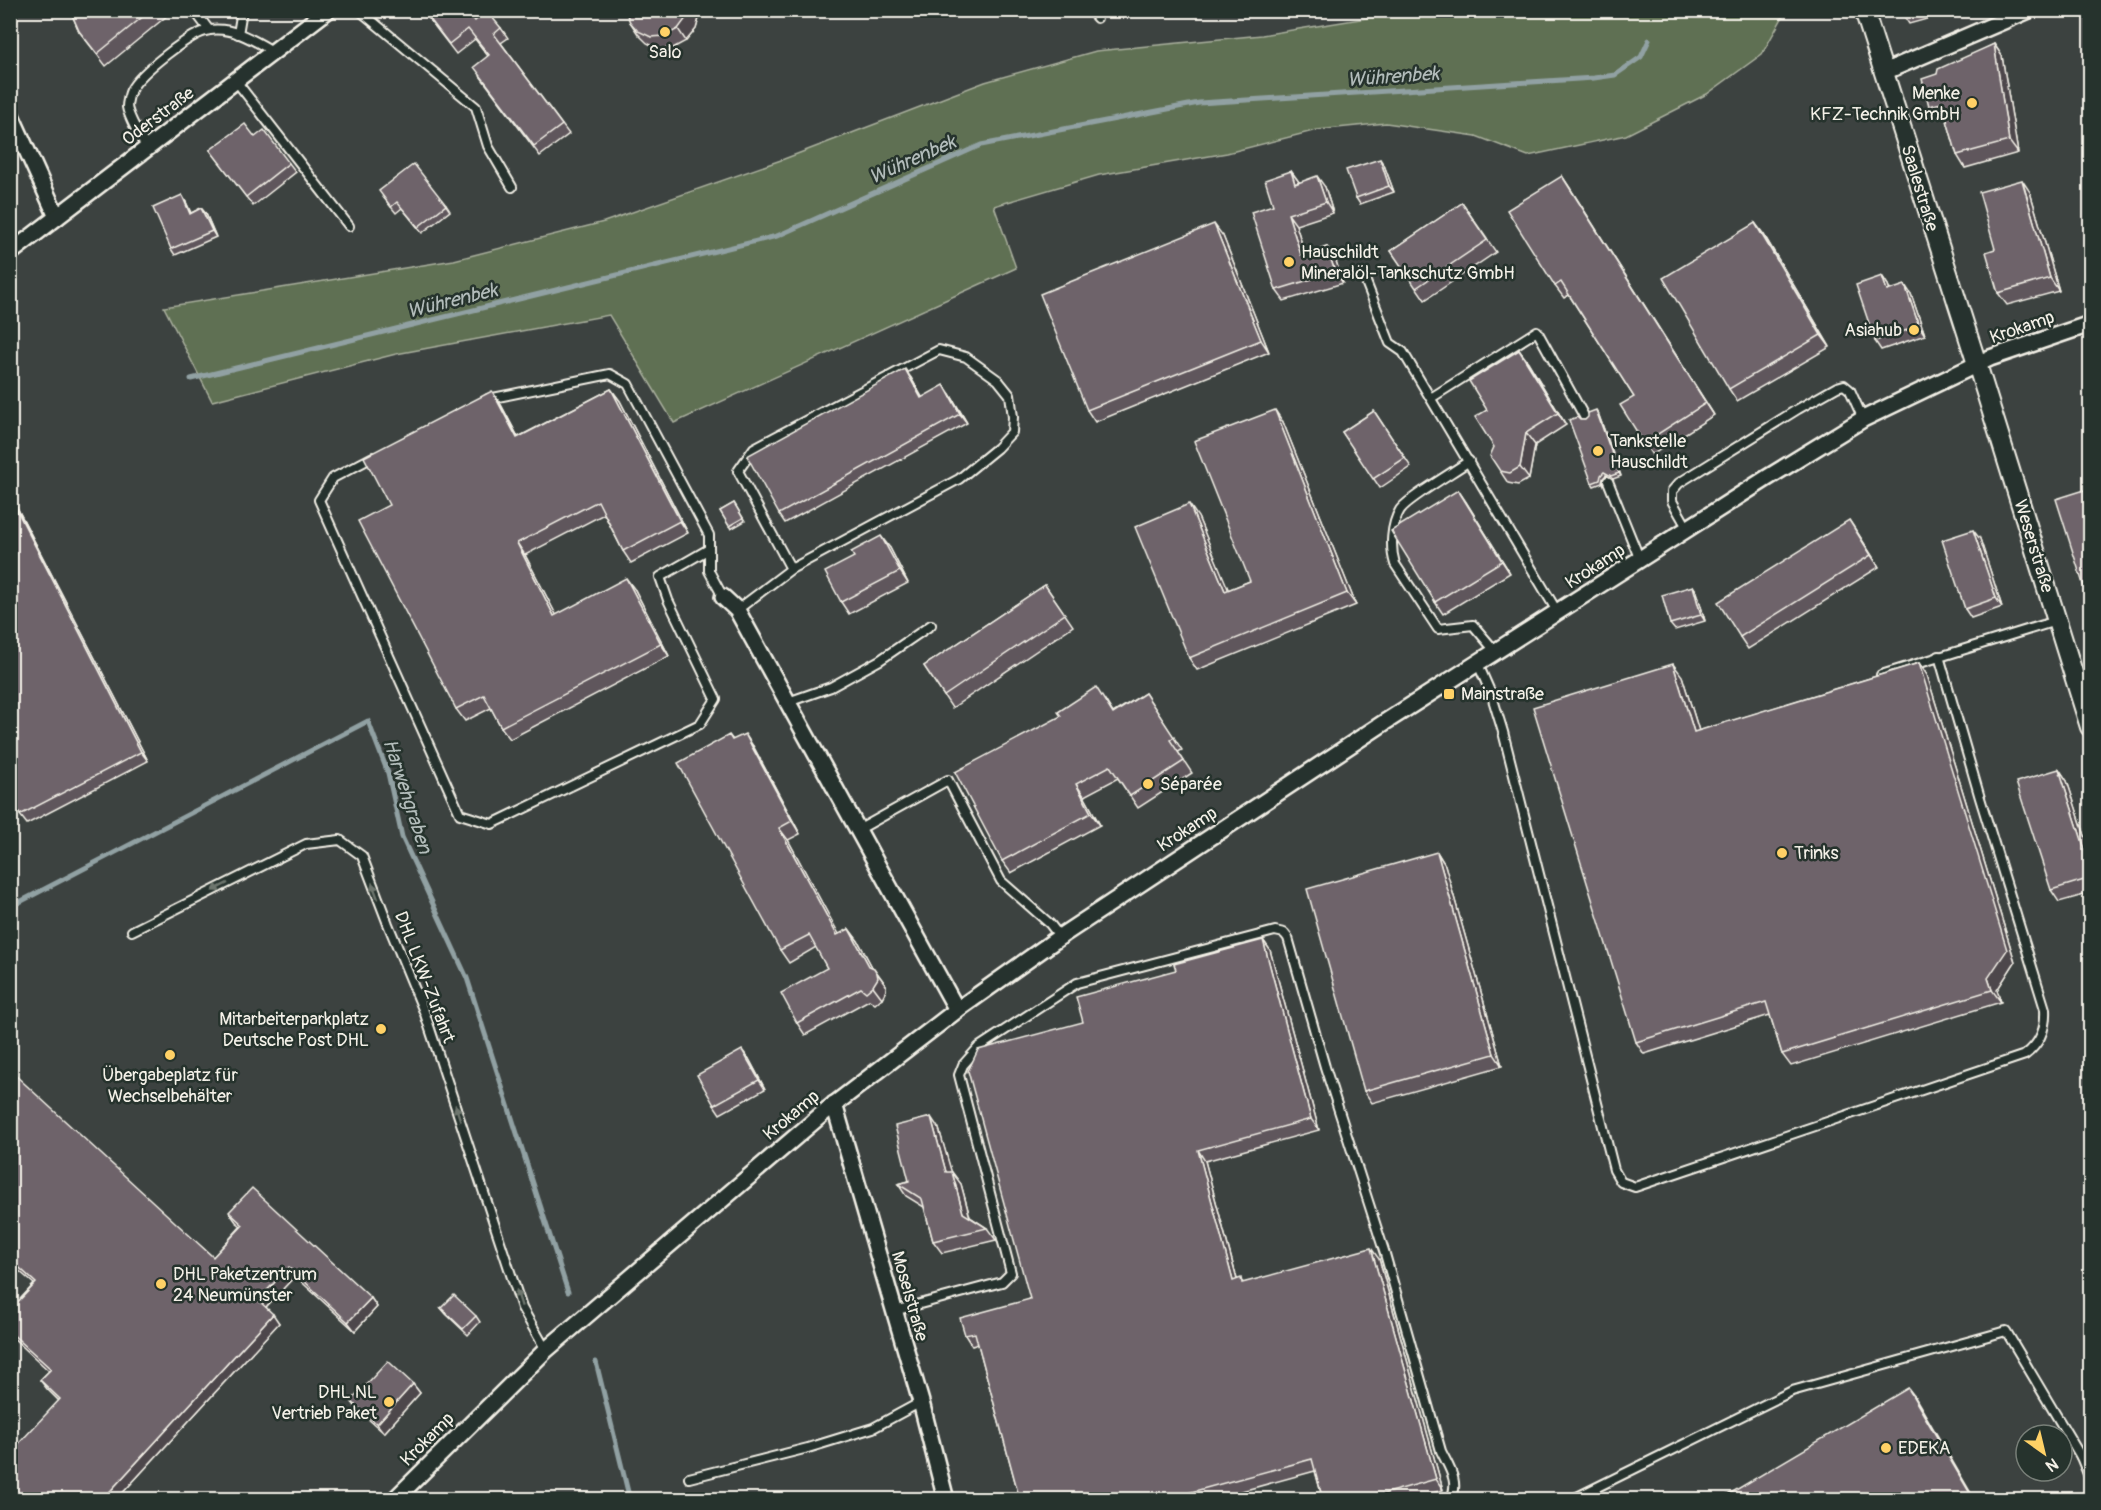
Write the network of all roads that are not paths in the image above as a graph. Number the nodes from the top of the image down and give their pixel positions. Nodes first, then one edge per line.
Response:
1 (194, 10) edge
2 (242, 10) edge
3 (328, 10) edge
4 (359, 10) edge
5 (1090, 10) edge
6 (1864, 10) edge
7 (2029, 10) edge
8 (1097, 18) dead end
9 (209, 30) junction
10 (238, 34) junction
11 (274, 52) junction
12 (1884, 72) junction
13 (236, 81) junction
14 (10, 113) edge
15 (147, 149) junction
16 (512, 187) dead end
17 (57, 217) junction
18 (349, 226) dead end
19 (10, 253) edge
20 (1366, 282) dead end
21 (2091, 324) edge
22 (1977, 364) junction
23 (1431, 398) junction
24 (476, 401) edge
25 (1585, 418) edge
26 (1863, 419) junction
27 (384, 451) edge
28 (1468, 461) junction
29 (1608, 481) edge
30 (1688, 529) junction
31 (709, 549) junction
32 (1640, 560) junction
33 (791, 569) junction
34 (723, 597) joint
35 (737, 610) junction
36 (1558, 613) junction
37 (2057, 620) junction
38 (931, 626) dead end
39 (1496, 652) junction
40 (1939, 656) junction
41 (1478, 664) junction
42 (1874, 677) edge
43 (788, 702) junction
44 (2091, 728) edge
45 (858, 830) junction
46 (132, 931) dead end
47 (1060, 937) junction
48 (957, 1010) junction
49 (834, 1104) junction
50 (894, 1311) junction
51 (546, 1350) junction
52 (921, 1402) junction
53 (2091, 1453) edge
54 (2081, 1457) junction
55 (689, 1478) dead end
56 (2091, 1479) edge
57 (394, 1500) edge
58 (946, 1500) edge
59 (1450, 1500) edge
60 (1571, 1500) edge

1 - 9 lane
2 - 10 lane
3 - 11 street, Oderstraße
4 - 16 lane
5 - 8 lane
6 - 12 street, Saalestraße
7 - 12 street
9 - 10 lane
9 - 15 lane
10 - 11 lane
11 - 13 street, Oderstraße
12 - 22 street, Saalestraße
13 - 15 street, Oderstraße
13 - 18 lane
14 - 17 street
15 - 17 street, Oderstraße
17 - 19 street, Oderstraße
20 - 23 lane
21 - 22 street, Krokamp
22 - 26 street, Krokamp
22 - 37 street, Weserstraße
23 - 25 lane
23 - 28 lane
24 - 31 lane
26 - 30 street, Krokamp
26 - 30 lane
27 - 31 lane
28 - 36 lane
28 - 39 lane
29 - 32 lane
30 - 32 street, Krokamp
31 - 34 lane
32 - 36 street, Krokamp
33 - 33 lane
33 - 35 lane
34 - 35 street
35 - 43 street
36 - 39 street, Krokamp
37 - 40 lane
37 - 44 street, Weserstraße
38 - 43 lane
39 - 41 street, Krokamp
40 - 41 lane
40 - 42 lane
41 - 47 street, Krokamp
43 - 45 street
45 - 47 lane
45 - 48 street
51 -> 46 lane, DHL LKW-Zufahrt
47 - 48 street, Krokamp
48 - 49 street, Krokamp
49 - 50 street, Moselstraße
49 - 51 street, Krokamp
50 - 52 street, Moselstraße
50 - 59 lane
51 - 57 street, Krokamp
52 - 55 lane
52 - 58 street, Moselstraße
53 - 54 lane
54 - 56 lane
54 - 60 lane

